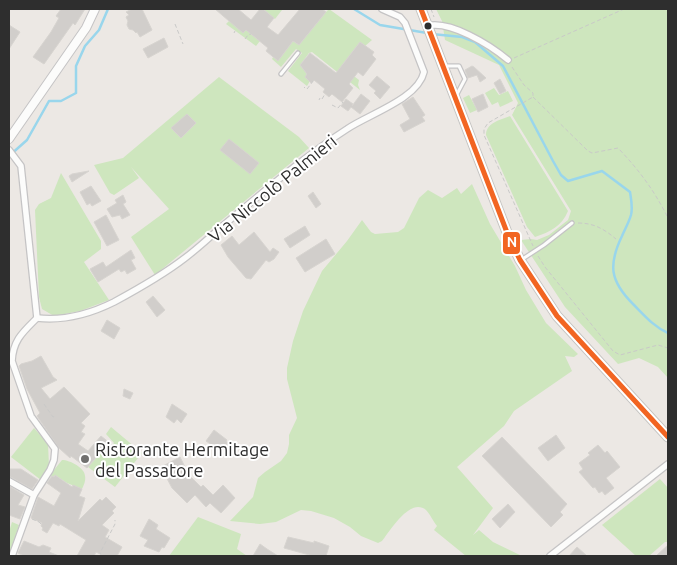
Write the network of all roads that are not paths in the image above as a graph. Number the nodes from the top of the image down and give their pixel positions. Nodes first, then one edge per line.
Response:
1 (95, 9) edge
2 (382, 9) edge
3 (421, 9) edge
4 (428, 27) junction
5 (298, 53) dead end
6 (508, 60) road end
7 (443, 66) junction
8 (280, 74) dead end
9 (455, 97) junction
10 (9, 139) edge
11 (9, 150) edge
12 (572, 223) road end
13 (520, 260) junction
14 (37, 318) junction
15 (668, 437) edge
16 (668, 464) edge
17 (9, 481) edge
18 (34, 495) junction
19 (12, 556) edge
20 (550, 556) edge

1 - 10 street
2 - 14 street, Via Niccolò Palmieri
3 - 4 main road
4 - 6 street
4 - 7 main road
5 - 8 lane
7 - 9 main road
7 - 9 lane
9 - 13 main road
11 - 14 street
12 - 13 lane
13 - 15 main road
14 - 18 street
16 - 20 street
17 - 18 street
18 - 19 street

